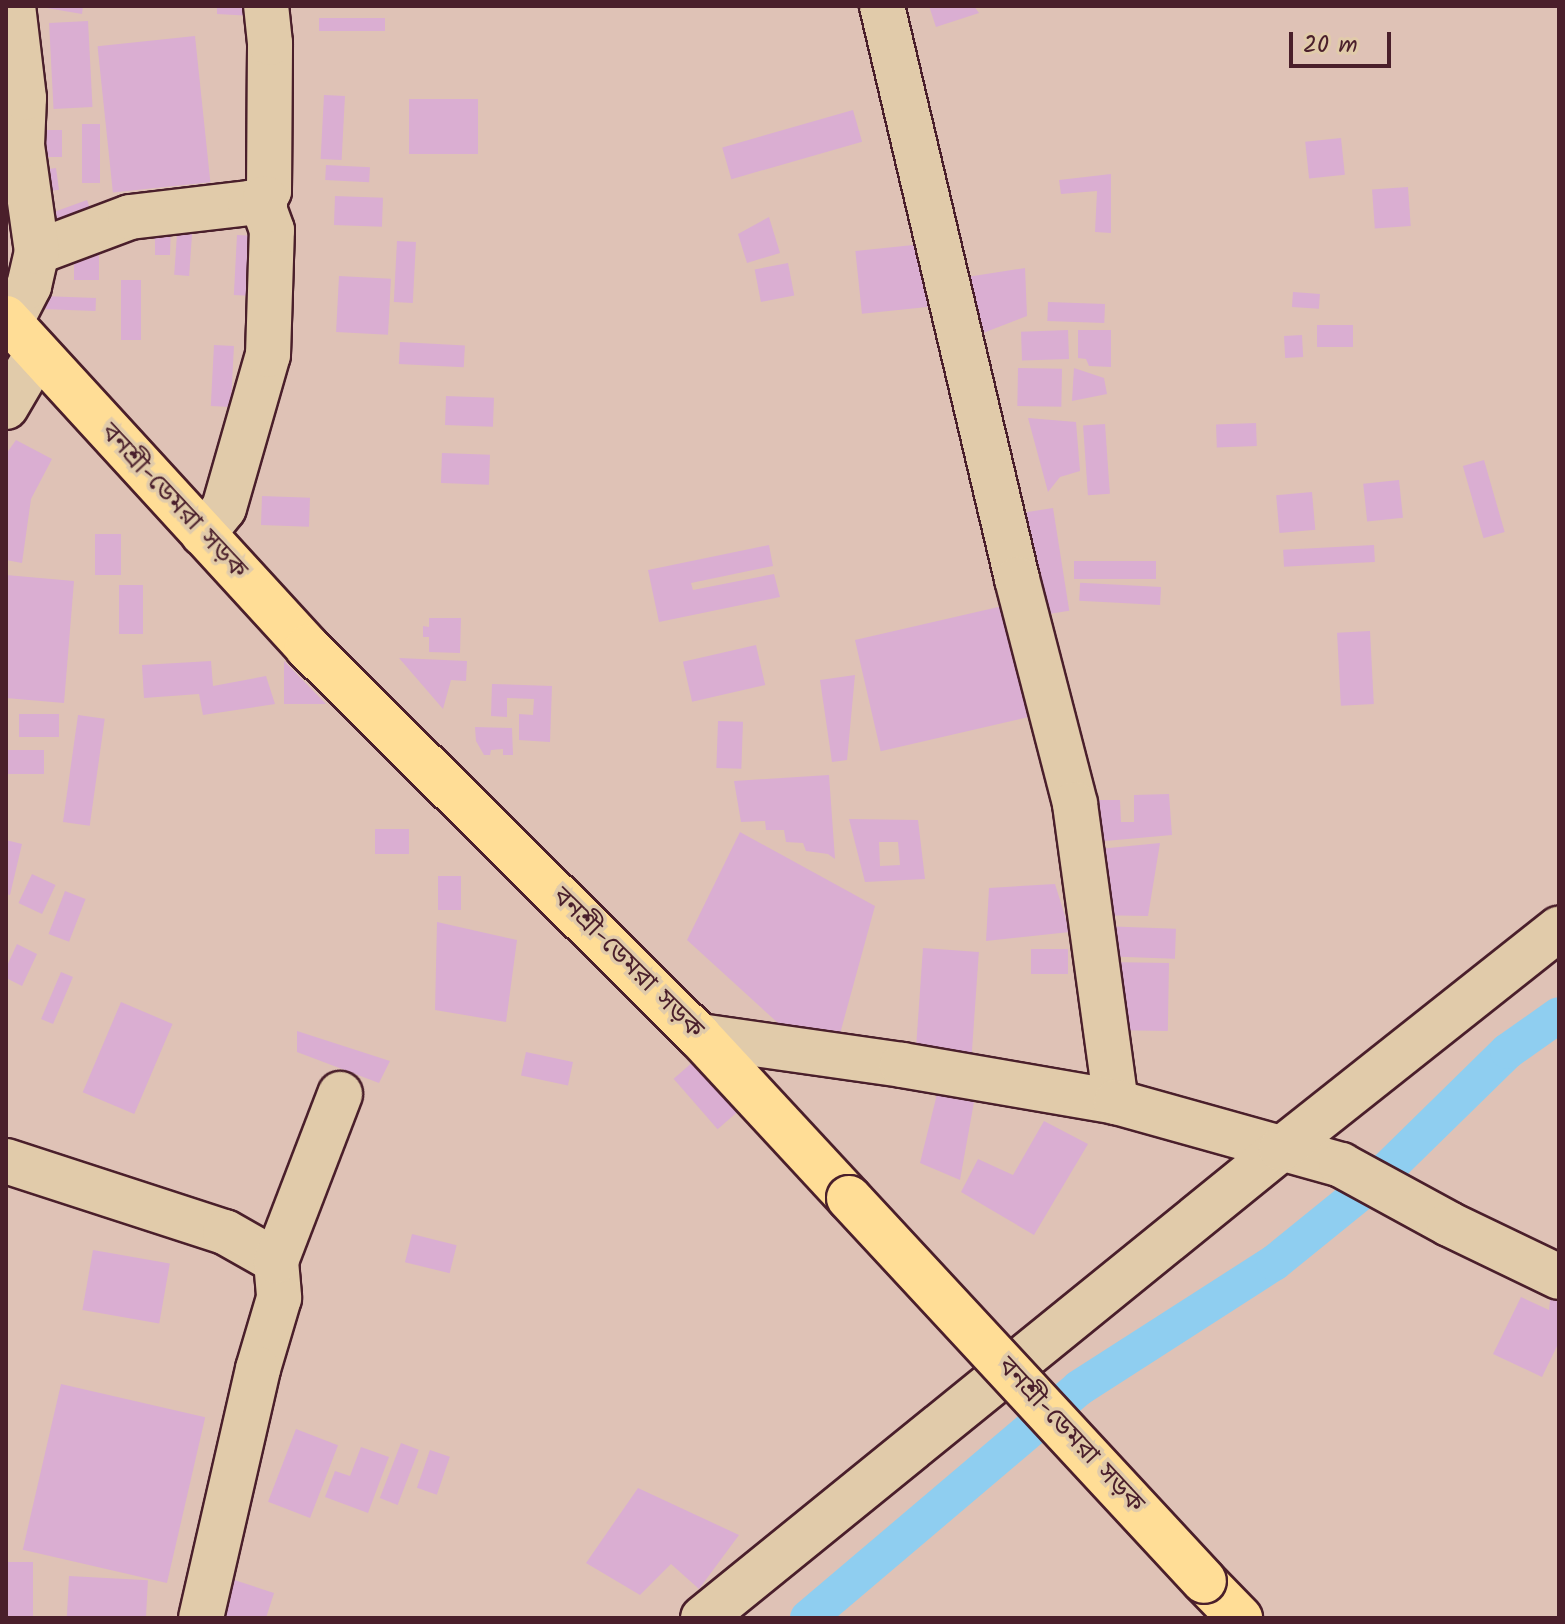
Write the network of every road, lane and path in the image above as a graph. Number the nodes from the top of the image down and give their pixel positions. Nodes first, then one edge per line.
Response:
1 (13, 6) edge
2 (266, 6) edge
3 (882, 6) edge
4 (265, 198) junction
5 (37, 252) junction
6 (18, 332) edge
7 (6, 407) edge
8 (203, 534) junction
9 (1559, 929) edge
10 (699, 1036) junction
11 (340, 1094) dead end
12 (1116, 1102) junction
13 (1281, 1149) junction
14 (6, 1161) edge
15 (276, 1261) junction
16 (1559, 1277) edge
17 (201, 1618) edge
18 (703, 1618) edge
19 (1240, 1618) edge

1 - 5 street
2 - 4 street
3 - 12 street
4 - 5 street
4 - 8 street
5 - 6 street
6 - 7 street
6 - 8 main road, বনশ্রী-ডেমরা সড়ক
8 - 10 main road, বনশ্রী-ডেমরা সড়ক
9 - 13 street
10 - 12 street
10 - 19 main road, বনশ্রী-ডেমরা সড়ক, bridge
11 - 15 street
12 - 13 street
13 - 16 street
13 - 18 street
14 - 15 street
15 - 17 street

